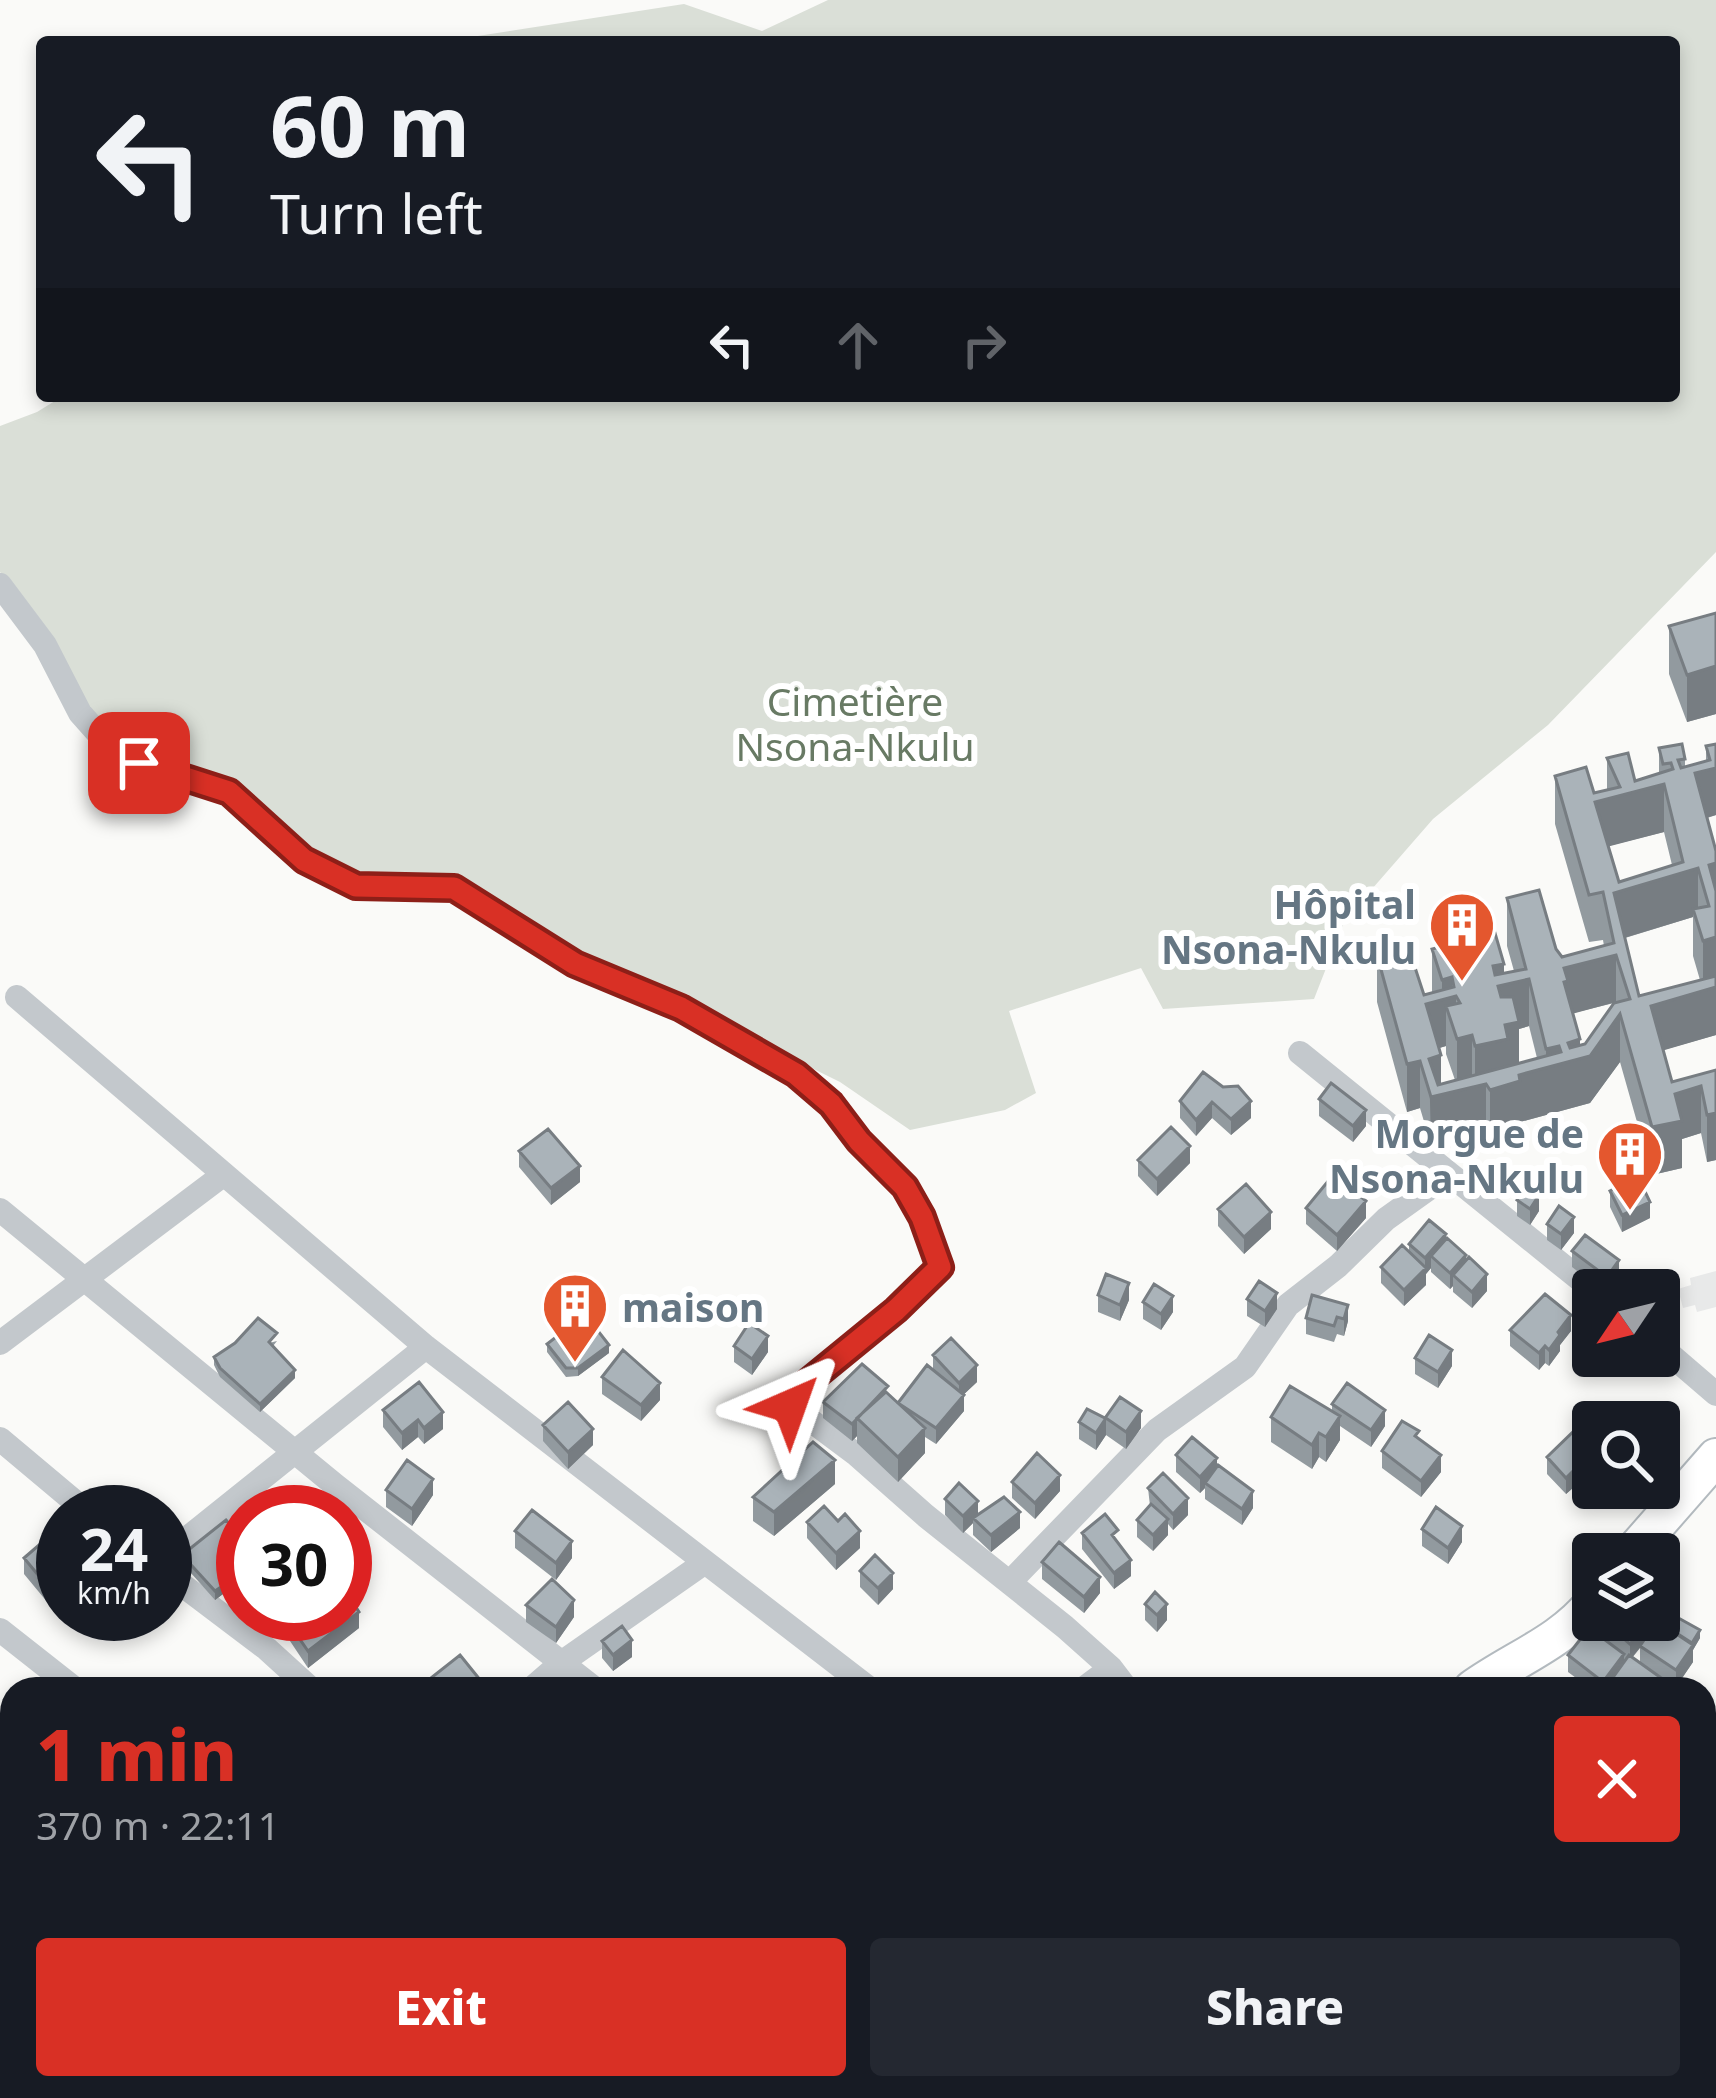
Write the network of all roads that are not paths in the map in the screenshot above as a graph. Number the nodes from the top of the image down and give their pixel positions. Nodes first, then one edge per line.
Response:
1 (0, 585) edge
2 (17, 997) dead end
3 (1300, 1053) dead end
4 (1449, 1174) junction
5 (223, 1175) junction
6 (0, 1210) edge
7 (1572, 1273) edge
8 (85, 1279) junction
9 (0, 1342) edge
10 (426, 1347) junction
11 (1680, 1363) edge
12 (1716, 1394) edge
13 (0, 1439) edge
14 (295, 1452) junction
15 (1716, 1457) edge
16 (55, 1485) edge
17 (1649, 1533) edge
18 (192, 1534) edge
19 (704, 1563) junction
20 (1010, 1582) junction
21 (192, 1592) edge
22 (1572, 1626) edge
23 (0, 1630) edge
24 (561, 1663) junction
25 (1111, 1668) junction
26 (60, 1677) edge
27 (298, 1677) edge
28 (545, 1677) edge
29 (579, 1677) edge
30 (854, 1677) edge
31 (1099, 1677) edge
32 (1117, 1677) edge
33 (1492, 1677) edge

1 - 20 street
2 - 5 street
3 - 4 street
4 - 7 street
4 - 20 street
5 - 8 street
5 - 10 street
6 - 8 street
8 - 9 street
8 - 14 street
10 - 14 street
10 - 19 street
11 - 12 street
13 - 16 street
14 - 18 street
14 - 24 street
15 - 17 street
19 - 24 street
19 - 30 street
20 - 25 street
21 - 27 street
22 - 33 street
23 - 26 street
24 - 28 street
24 - 29 street
25 - 31 street
25 - 32 street

